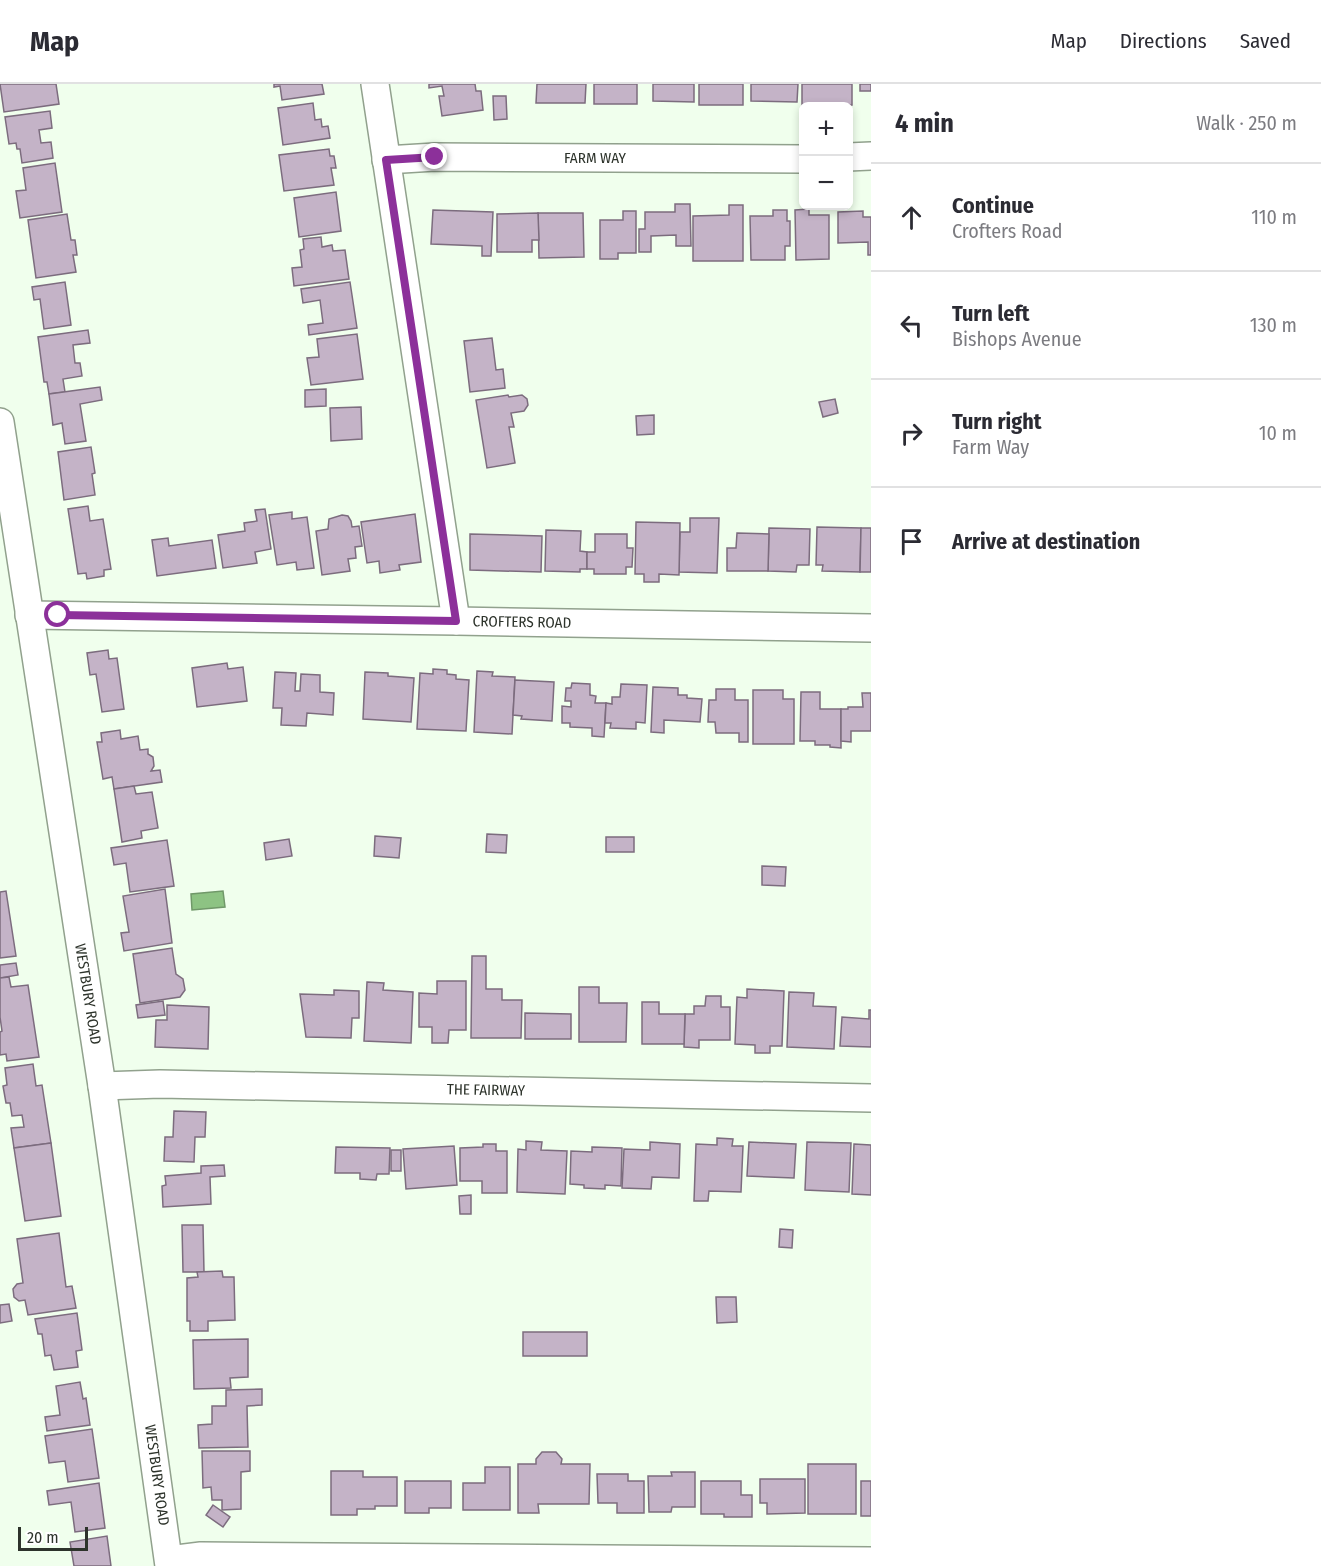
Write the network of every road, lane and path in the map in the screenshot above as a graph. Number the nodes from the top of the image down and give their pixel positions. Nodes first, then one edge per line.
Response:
1 (375, 84) edge
2 (871, 156) edge
3 (853, 157) edge
4 (799, 159) edge
5 (386, 160) junction
6 (0, 422) edge
7 (29, 615) junction
8 (456, 621) junction
9 (871, 628) edge
10 (102, 1086) junction
11 (871, 1098) edge
12 (871, 1561) edge
13 (169, 1563) edge

1 - 5 street
2 - 3 street
4 - 5 street, FARM WAY
5 - 8 street
6 - 7 street, WESTBURY ROAD
7 - 8 street, CROFTERS ROAD
7 - 10 street, WESTBURY ROAD
8 - 9 street, CROFTERS ROAD
10 - 11 street, THE FAIRWAY
10 - 13 street, WESTBURY ROAD
12 - 13 street

